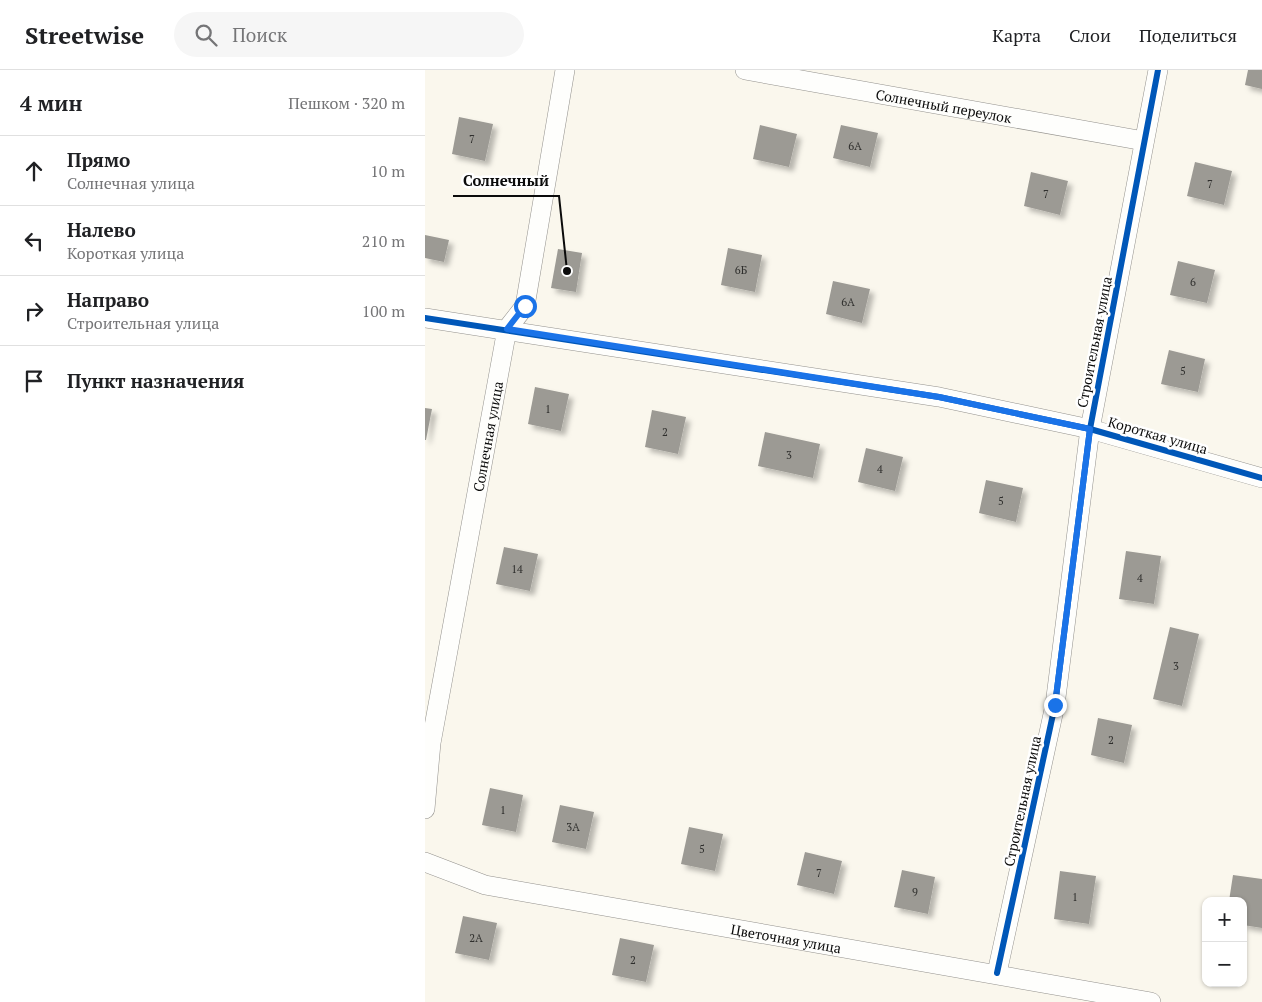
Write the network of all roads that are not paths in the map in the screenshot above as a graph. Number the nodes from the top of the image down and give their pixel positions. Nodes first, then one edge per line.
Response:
1 (565, 70) edge
2 (745, 70) edge
3 (1158, 70) edge
4 (1144, 141) junction
5 (425, 318) edge
6 (507, 329) junction
7 (1090, 429) junction
8 (1262, 478) edge
9 (425, 809) edge
10 (425, 862) edge
11 (997, 974) junction
12 (1151, 1002) edge

1 - 6 street, Солнечная улица
2 - 4 street, Солнечный переулок
3 - 4 street, Строительная улица
4 - 7 street, Строительная улица
5 - 6 street, Короткая улица
6 - 7 street, Короткая улица
6 - 9 street, Солнечная улица
7 - 8 street, Короткая улица
7 - 11 street, Строительная улица
10 - 11 street, Цветочная улица
11 - 12 street, Цветочная улица

